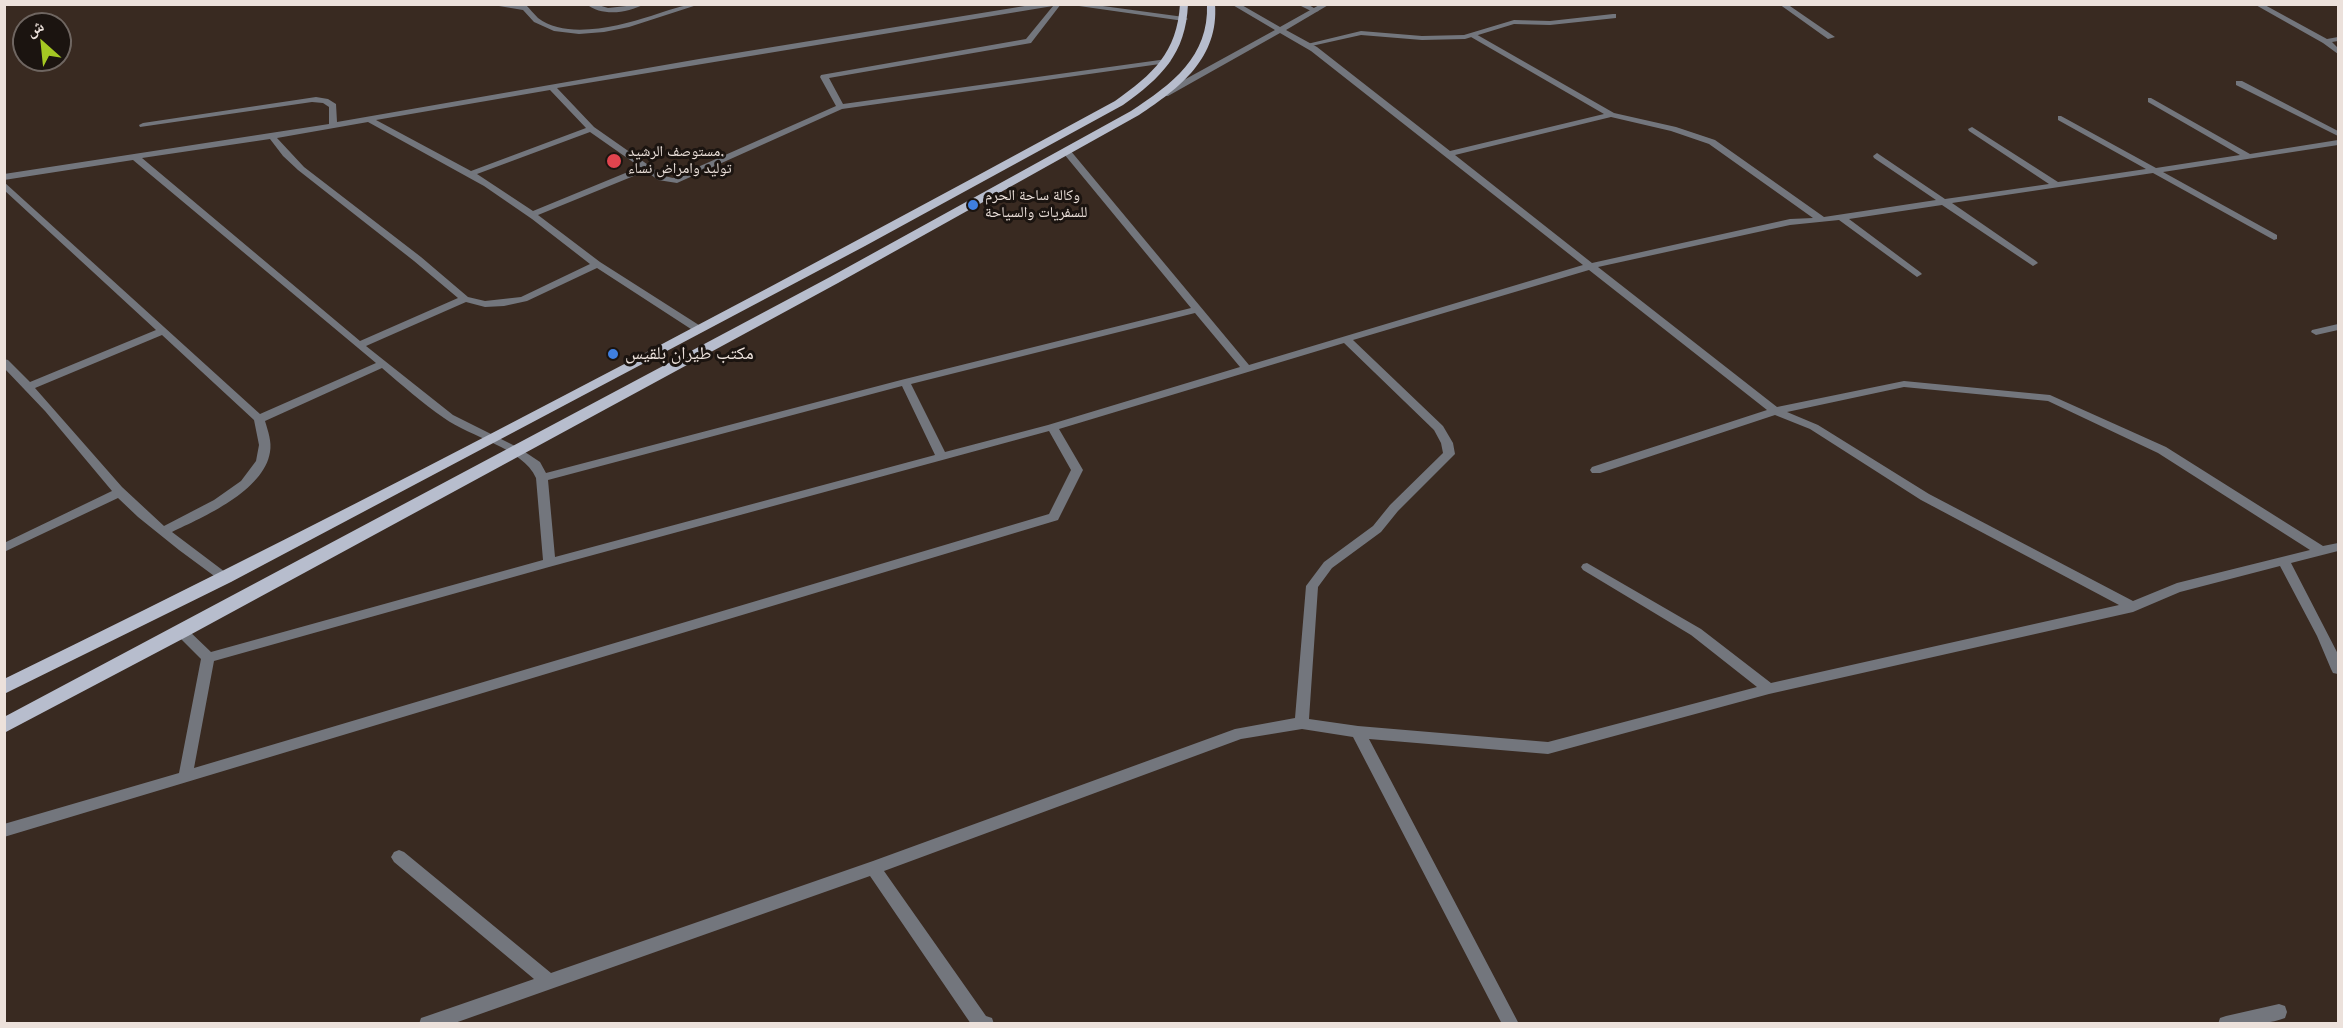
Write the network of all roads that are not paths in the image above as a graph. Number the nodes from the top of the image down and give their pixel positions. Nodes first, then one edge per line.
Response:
1 (490, 4) edge
2 (589, 4) edge
3 (642, 4) edge
4 (696, 4) edge
5 (1053, 4) edge
6 (1058, 4) edge
7 (1068, 4) edge
8 (1184, 4) edge
9 (1211, 4) edge
10 (1234, 4) edge
11 (1300, 4) edge
12 (1327, 4) edge
13 (1782, 4) edge
14 (2257, 4) edge
15 (522, 6) edge
16 (1315, 11) junction
17 (1613, 16) dead end
18 (1184, 19) junction
19 (1280, 31) junction
20 (1474, 35) junction
21 (1831, 37) dead end
22 (2338, 39) edge
23 (2326, 41) junction
24 (1307, 45) junction
25 (2338, 52) edge
26 (1167, 61) junction
27 (2239, 83) dead end
28 (551, 86) junction
29 (1165, 94) junction
30 (2151, 100) dead end
31 (840, 106) junction
32 (1611, 115) junction
33 (2061, 118) dead end
34 (369, 119) junction
35 (143, 125) dead end
36 (333, 125) junction
37 (591, 129) junction
38 (1972, 129) dead end
39 (2338, 134) edge
40 (272, 136) junction
41 (2338, 143) edge
42 (1067, 152) junction
43 (1449, 154) junction
44 (1877, 156) dead end
45 (2248, 156) junction
46 (136, 158) junction
47 (646, 168) junction
48 (2155, 171) junction
49 (470, 174) junction
50 (4, 177) edge
51 (4, 184) edge
52 (2057, 185) junction
53 (1944, 202) junction
54 (532, 214) junction
55 (1841, 217) junction
56 (1822, 220) junction
57 (2274, 237) dead end
58 (2032, 263) dead end
59 (597, 264) junction
60 (1591, 266) junction
61 (1917, 274) dead end
62 (465, 299) junction
63 (1197, 309) junction
64 (2338, 327) edge
65 (698, 329) junction
66 (163, 331) junction
67 (2316, 332) dead end
68 (1346, 339) junction
69 (359, 345) junction
70 (4, 362) edge
71 (383, 364) junction
72 (1247, 369) junction
73 (905, 382) junction
74 (30, 387) junction
75 (1775, 411) junction
76 (259, 419) junction
77 (1052, 427) junction
78 (488, 440) junction
79 (515, 451) junction
80 (942, 457) junction
81 (1596, 470) dead end
82 (542, 478) junction
83 (120, 492) junction
84 (163, 531) junction
85 (2338, 547) edge
86 (4, 548) edge
87 (2321, 550) junction
88 (2284, 561) junction
89 (549, 563) junction
90 (1587, 567) dead end
91 (225, 578) junction
92 (2133, 607) junction
93 (182, 632) junction
94 (208, 658) junction
95 (2338, 669) edge
96 (4, 687) edge
97 (1769, 689) junction
98 (1302, 723) junction
99 (4, 726) edge
100 (1358, 732) junction
101 (185, 777) junction
102 (4, 831) edge
103 (399, 857) dead end
104 (873, 868) junction
105 (549, 981) junction
106 (2279, 1012) dead end
107 (427, 1023) edge
108 (982, 1023) edge
109 (1511, 1023) edge
110 (2226, 1023) edge

1 - 15 street
2 - 3 street
4 - 15 street
5 - 28 street
6 - 31 street
7 - 18 street
8 - 18 main road
9 - 29 main road
10 - 19 street
11 - 16 street
12 - 16 street
13 - 21 street
14 - 23 street
16 - 19 street
17 - 20 street
18 - 26 main road
19 - 24 street
19 - 29 street
20 - 24 street
20 - 32 street
22 - 23 street
23 - 25 street
24 - 43 street
26 - 31 street
26 - 65 main road
27 - 39 street
28 - 34 street
28 - 37 street
29 - 42 main road
30 - 45 street
31 - 47 street
32 - 43 street
32 - 56 street
33 - 48 street
34 - 36 street
34 - 49 street
35 - 36 street
36 - 40 street
37 - 47 street
37 - 49 street
38 - 52 street
40 - 46 street
40 - 62 street
41 - 45 street
42 - 63 street
42 - 79 main road
43 - 60 street
44 - 53 street
45 - 48 street
46 - 50 street
46 - 69 street
47 - 54 street
48 - 52 street
48 - 57 street
49 - 54 street
51 - 66 street
52 - 53 street
53 - 55 street
53 - 58 street
54 - 59 street
55 - 56 street
55 - 61 street
56 - 60 street
59 - 62 street
59 - 65 street
60 - 68 street
60 - 75 street
62 - 69 street
63 - 72 street
63 - 73 street
64 - 67 street
65 - 78 main road
66 - 74 street
66 - 76 street
68 - 72 street
68 - 98 street
69 - 71 street
70 - 74 street
71 - 76 street
71 - 78 street
72 - 77 street
73 - 80 street
73 - 82 street
74 - 83 street
75 - 81 street
75 - 87 street
75 - 92 street
76 - 84 street
77 - 80 street
77 - 101 street
78 - 79 street
78 - 91 main road
79 - 82 street
79 - 93 main road
80 - 89 street
82 - 89 street
83 - 84 street
83 - 86 street
84 - 91 street
85 - 87 street
87 - 88 street
88 - 92 street
88 - 95 street
89 - 94 street
90 - 97 street
91 - 96 main road
92 - 97 street
93 - 94 street
93 - 99 main road
94 - 101 street
97 - 100 street
98 - 100 street
98 - 104 street
100 - 109 street
101 - 102 street
103 - 105 street
104 - 105 street
104 - 108 street
105 - 107 street
106 - 110 street

